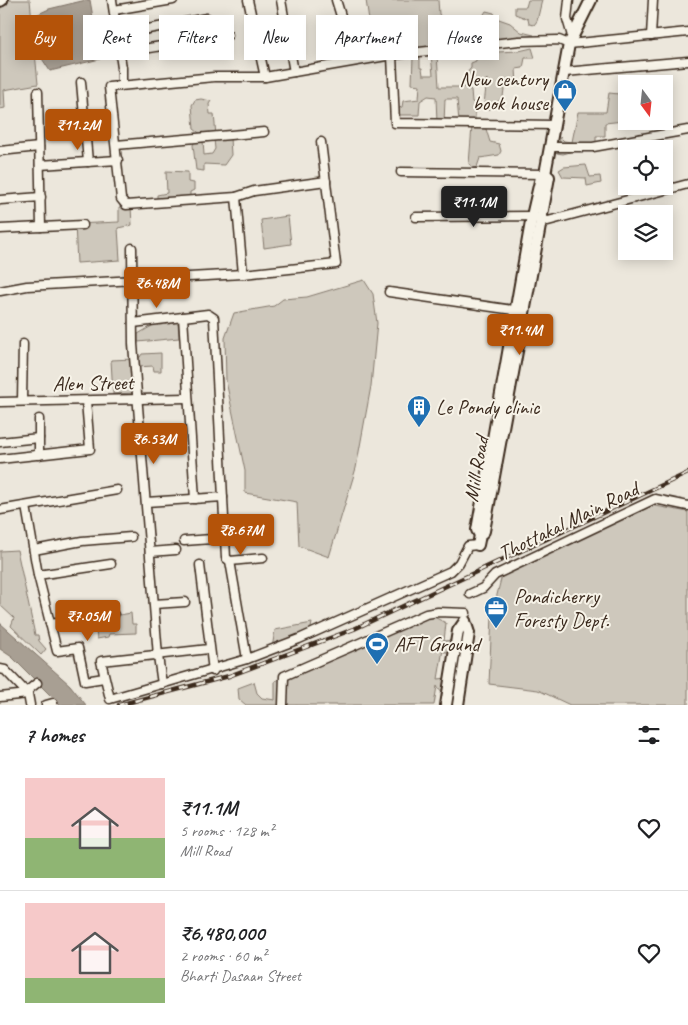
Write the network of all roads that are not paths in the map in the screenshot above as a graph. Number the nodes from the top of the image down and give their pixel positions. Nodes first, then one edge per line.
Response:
1 (112, 0) edge
2 (173, 0) edge
3 (248, 0) edge
4 (281, 0) edge
5 (336, 0) edge
6 (569, 0) edge
7 (591, 0) edge
8 (653, 0) edge
9 (114, 10) junction
10 (114, 15) edge
11 (688, 32) edge
12 (651, 36) junction
13 (570, 40) junction
14 (418, 53) edge
15 (120, 60) edge
16 (362, 60) edge
17 (392, 60) edge
18 (355, 61) junction
19 (688, 61) edge
20 (294, 72) junction
21 (565, 72) junction
22 (265, 77) junction
23 (81, 82) dead end
24 (122, 85) junction
25 (38, 92) dead end
26 (553, 125) junction
27 (688, 130) edge
28 (264, 132) dead end
29 (321, 142) dead end
30 (116, 145) junction
31 (39, 147) junction
32 (550, 147) junction
33 (0, 151) edge
34 (118, 160) junction
35 (88, 162) junction
36 (40, 165) junction
37 (401, 172) dead end
38 (545, 174) junction
39 (326, 181) junction
40 (688, 184) edge
41 (236, 197) junction
42 (41, 198) junction
43 (0, 200) edge
44 (536, 216) junction
45 (416, 217) dead end
46 (83, 225) dead end
47 (41, 227) junction
48 (0, 229) edge
49 (132, 248) dead end
50 (243, 274) junction
51 (133, 282) junction
52 (0, 291) edge
53 (389, 292) dead end
54 (519, 311) junction
55 (183, 317) junction
56 (133, 323) junction
57 (23, 344) dead end
58 (187, 398) junction
59 (86, 400) junction
60 (137, 400) junction
61 (22, 401) junction
62 (0, 402) edge
63 (39, 419) dead end
64 (39, 438) junction
65 (0, 442) edge
66 (39, 454) junction
67 (0, 459) edge
68 (118, 490) dead end
69 (223, 497) junction
70 (195, 499) junction
71 (146, 502) junction
72 (26, 506) junction
73 (688, 506) edge
74 (0, 510) edge
75 (131, 537) dead end
76 (226, 538) junction
77 (479, 540) joint
78 (184, 541) dead end
79 (34, 550) junction
80 (176, 550) dead end
81 (150, 552) junction
82 (263, 558) dead end
83 (230, 561) junction
84 (111, 564) dead end
85 (200, 565) dead end
86 (38, 575) junction
87 (470, 594) dead end
88 (185, 602) dead end
89 (154, 604) junction
90 (466, 614) dead end
91 (114, 615) dead end
92 (50, 624) junction
93 (209, 649) junction
94 (158, 656) junction
95 (247, 659) junction
96 (0, 669) edge
97 (213, 671) junction
98 (104, 678) junction
99 (37, 683) dead end
100 (162, 684) junction
101 (27, 693) junction
102 (0, 697) edge
103 (30, 705) edge
104 (283, 705) edge
105 (446, 705) edge
106 (458, 705) edge

1 - 9 street
2 - 9 street
3 - 22 street
4 - 20 street
5 - 18 street
6 - 13 street
7 - 13 main road, Mill Road
8 - 12 street
9 - 10 street
11 - 12 street
12 - 13 street
13 - 14 street
13 - 21 main road, Mill Road
15 - 24 street
16 - 18 street
17 - 26 street
18 - 20 street
19 - 21 street
20 - 22 street
21 - 26 main road, Mill Road
22 - 24 street
23 - 35 street
24 - 30 street
25 - 31 street
26 - 32 main road, Mill Road
27 - 32 street
28 - 30 street
29 - 39 street
30 - 34 street
31 - 33 street
31 - 36 street
32 - 38 main road, Mill Road
34 - 35 street
34 - 41 street
35 - 36 street
36 - 42 street
37 - 38 street
38 - 44 main road, Mill Road
39 - 41 street
39 - 50 street
40 - 44 street
41 - 50 street
42 - 43 street
42 - 47 street
44 - 45 street
44 - 54 main road, Mill Road
46 - 47 street
47 - 48 street
49 - 51 street
50 - 51 street
51 - 52 street
51 - 56 street
53 - 54 street
54 - 77 main road, Mill Road
55 - 56 street
55 - 58 street
55 - 69 street
56 - 60 street
57 - 61 street
58 - 60 street, Alen Street
58 - 70 street
59 - 60 street, Alen Street
59 - 61 street, Alen Street
59 - 66 street
60 - 71 street
61 - 62 street, Alen Street
63 - 64 street
64 - 65 street
64 - 66 street
66 - 67 street
68 - 72 street
69 - 70 street
69 - 76 street
70 - 71 street
71 - 81 street
72 - 74 street
72 - 79 street
73 - 87 street, Thottakal Main Road
75 - 79 street
76 - 78 street
76 - 83 street
77 - 95 street
79 - 86 street
80 - 81 street
81 - 89 street
82 - 83 street
83 - 95 street
84 - 86 street
85 - 93 street
86 - 92 street
88 - 89 street
89 - 94 street
90 - 104 street
91 - 92 street
92 - 98 street
93 - 94 street
93 - 97 street
94 - 98 street
94 - 100 street
95 - 97 street
96 - 101 street
97 - 100 street
98 - 100 street
99 - 101 street
101 - 102 street
101 - 103 street
105 - 106 main road

